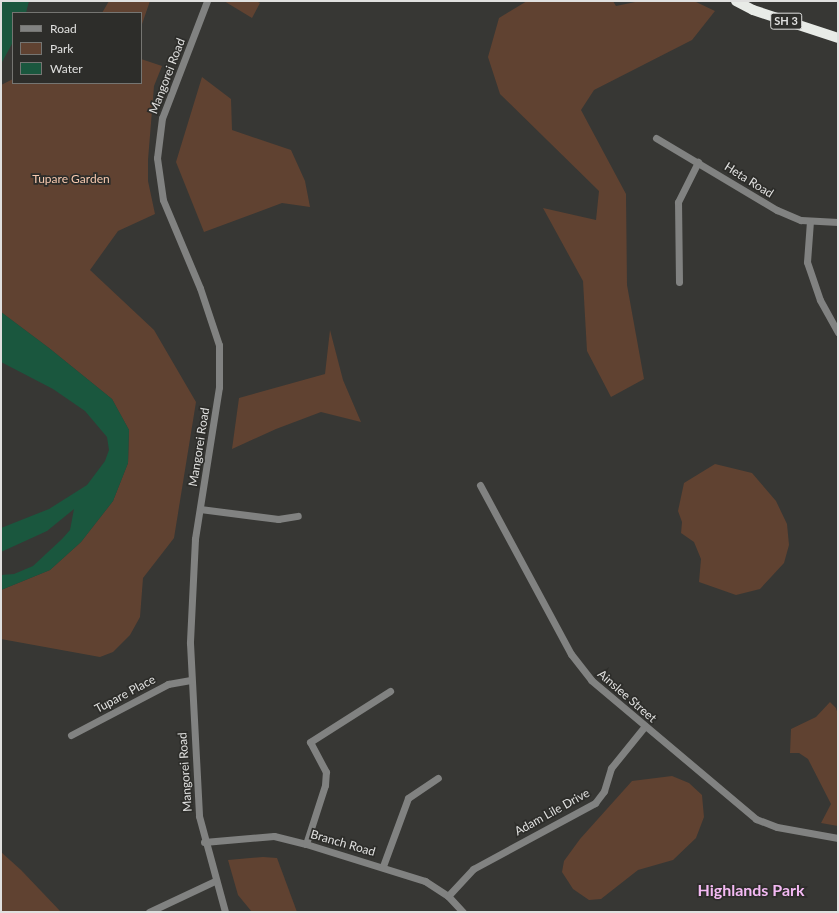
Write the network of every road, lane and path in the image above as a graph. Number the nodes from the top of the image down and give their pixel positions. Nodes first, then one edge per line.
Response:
1 (207, 1) edge
2 (736, 1) edge
3 (838, 38) edge
4 (656, 138) dead end
5 (698, 162) junction
6 (810, 221) junction
7 (838, 222) edge
8 (680, 282) dead end
9 (838, 332) edge
10 (480, 485) dead end
11 (200, 509) junction
12 (298, 516) dead end
13 (191, 680) junction
14 (390, 691) dead end
15 (645, 726) junction
16 (71, 735) dead end
17 (438, 778) dead end
18 (838, 838) edge
19 (204, 842) junction
20 (306, 844) junction
21 (383, 866) junction
22 (215, 881) junction
23 (448, 896) junction
24 (149, 912) edge
25 (225, 912) edge
26 (463, 912) edge

1 - 11 street, Mangorei Road
2 - 3 highway, SH 3
4 - 5 street, Heta Road
5 - 6 street, Heta Road
5 - 8 street
6 - 7 street, Heta Road
6 - 9 street
10 - 15 street, Ainslee Street
11 - 12 street
11 - 13 street, Mangorei Road
13 - 16 street, Tupare Place
13 - 19 street, Mangorei Road
14 - 20 street
15 - 18 street, Ainslee Street
15 - 23 street, Adam Lile Drive
17 - 21 street
19 - 20 street, Branch Road
19 - 22 street, Mangorei Road
20 - 21 street, Branch Road
21 - 23 street, Branch Road
22 - 24 street
22 - 25 street, Mangorei Road
23 - 26 street, Branch Road

